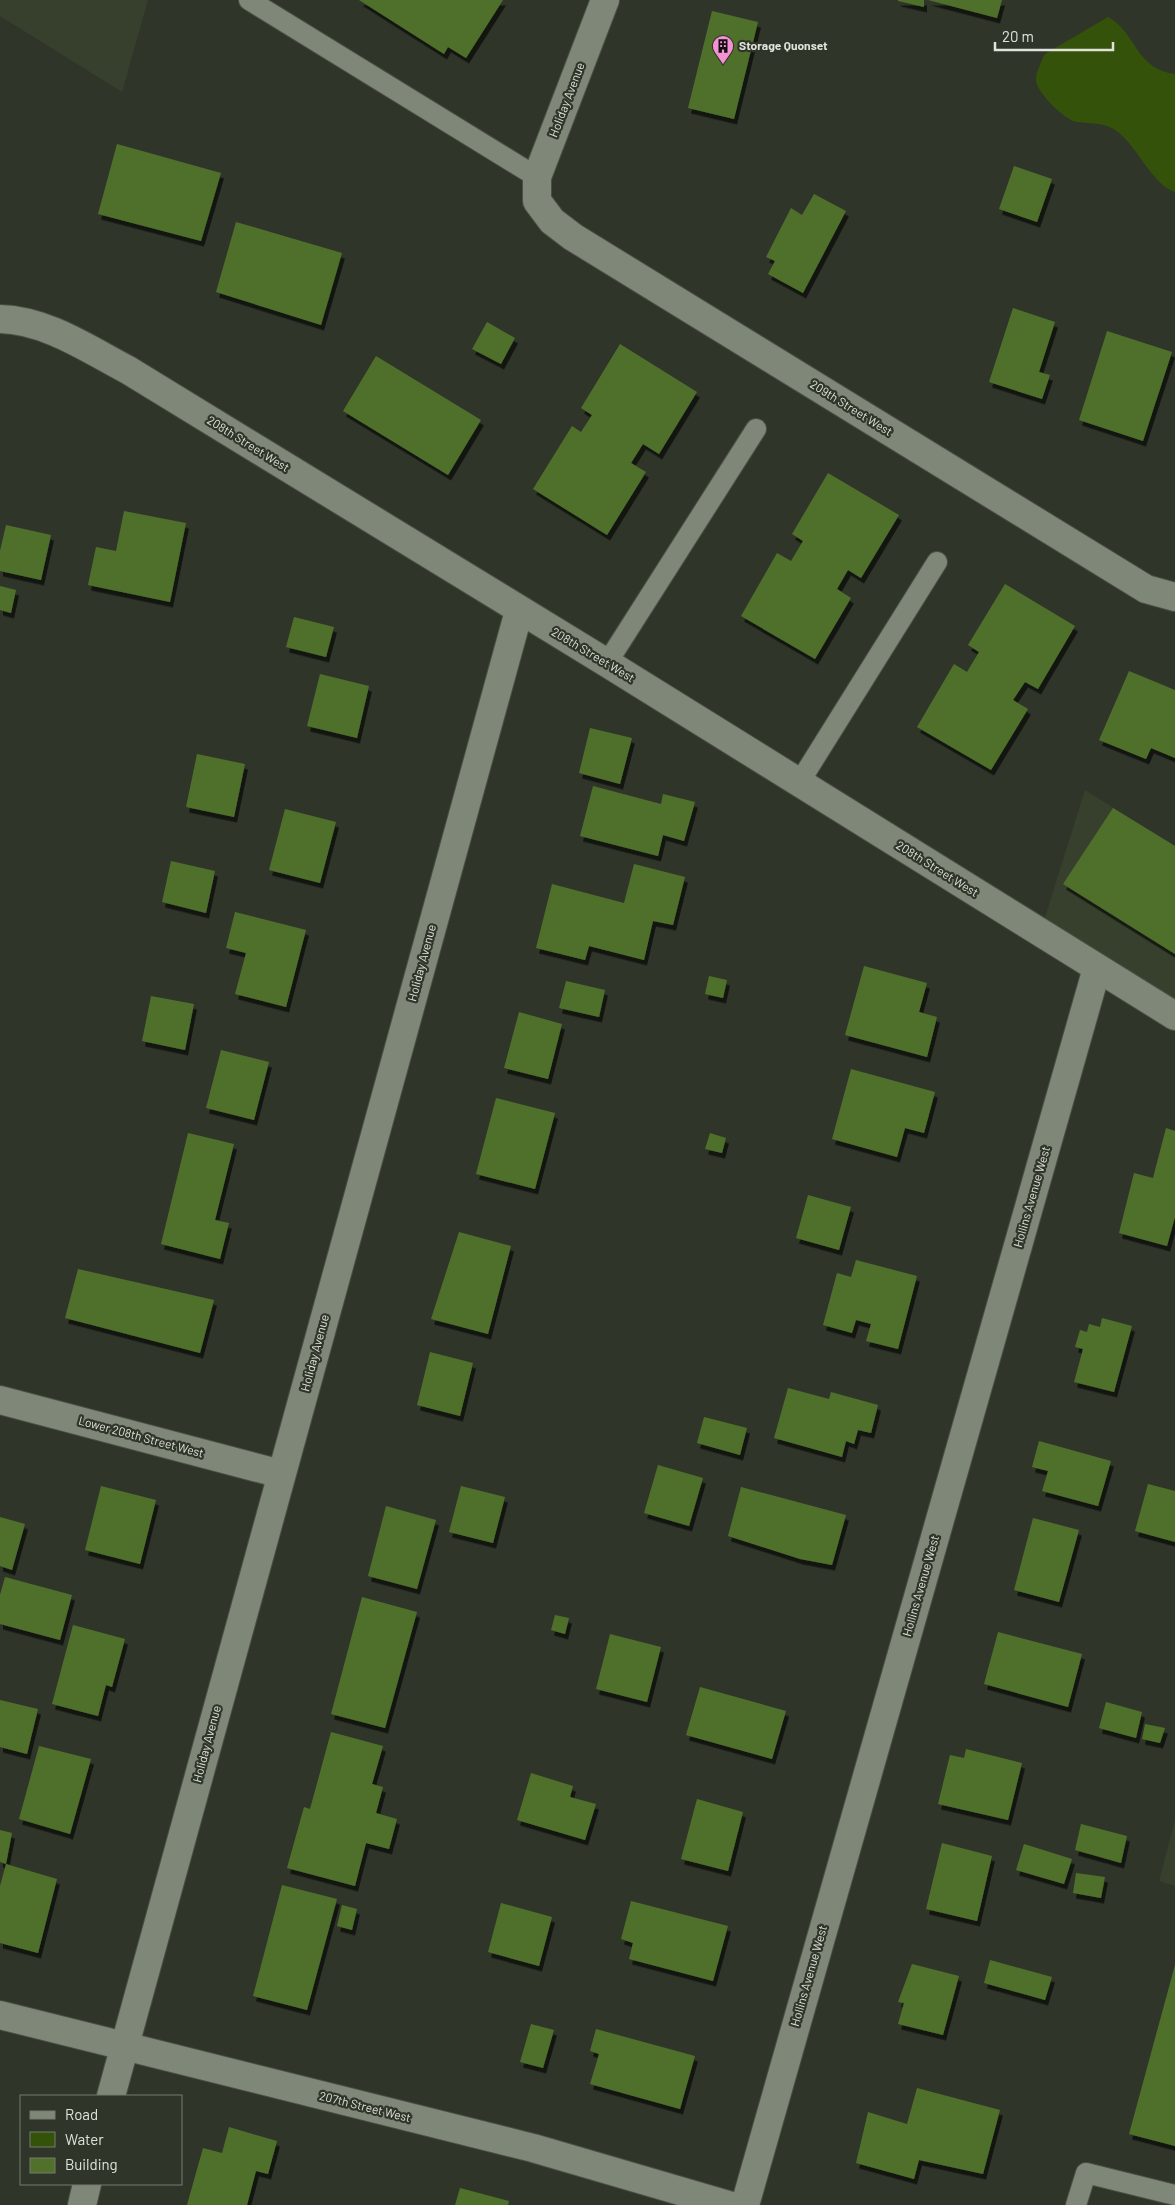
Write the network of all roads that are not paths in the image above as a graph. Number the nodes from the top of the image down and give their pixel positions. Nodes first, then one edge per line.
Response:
1 (249, 0) edge
2 (605, 0) edge
3 (537, 189) junction
4 (0, 319) edge
5 (756, 429) dead end
6 (937, 562) dead end
7 (1175, 597) edge
8 (519, 610) junction
9 (607, 663) junction
10 (799, 783) junction
11 (1097, 968) junction
12 (1175, 1016) edge
13 (0, 1400) edge
14 (281, 1474) junction
15 (0, 2015) edge
16 (124, 2047) junction
17 (111, 2095) edge
18 (88, 2185) edge
19 (1175, 2195) edge
20 (82, 2205) edge
21 (728, 2205) edge
22 (745, 2205) edge
23 (1076, 2205) edge

1 - 3 lane
2 - 3 street, Holiday Avenue
3 - 7 street, 209th Street West
4 - 8 street, 208th Street West
5 - 9 lane
6 - 10 lane
8 - 9 street, 208th Street West
8 - 14 street, Holiday Avenue
9 - 10 street, 208th Street West
10 - 11 street, 208th Street West
11 - 12 street, 208th Street West
11 - 22 street, Hollins Avenue West
13 - 14 street, Lower 208th Street West
14 - 16 street, Holiday Avenue
15 - 16 street, 207th Street West
16 - 17 street, Holiday Avenue
16 - 21 street, 207th Street West
18 - 20 street
19 - 23 lane

